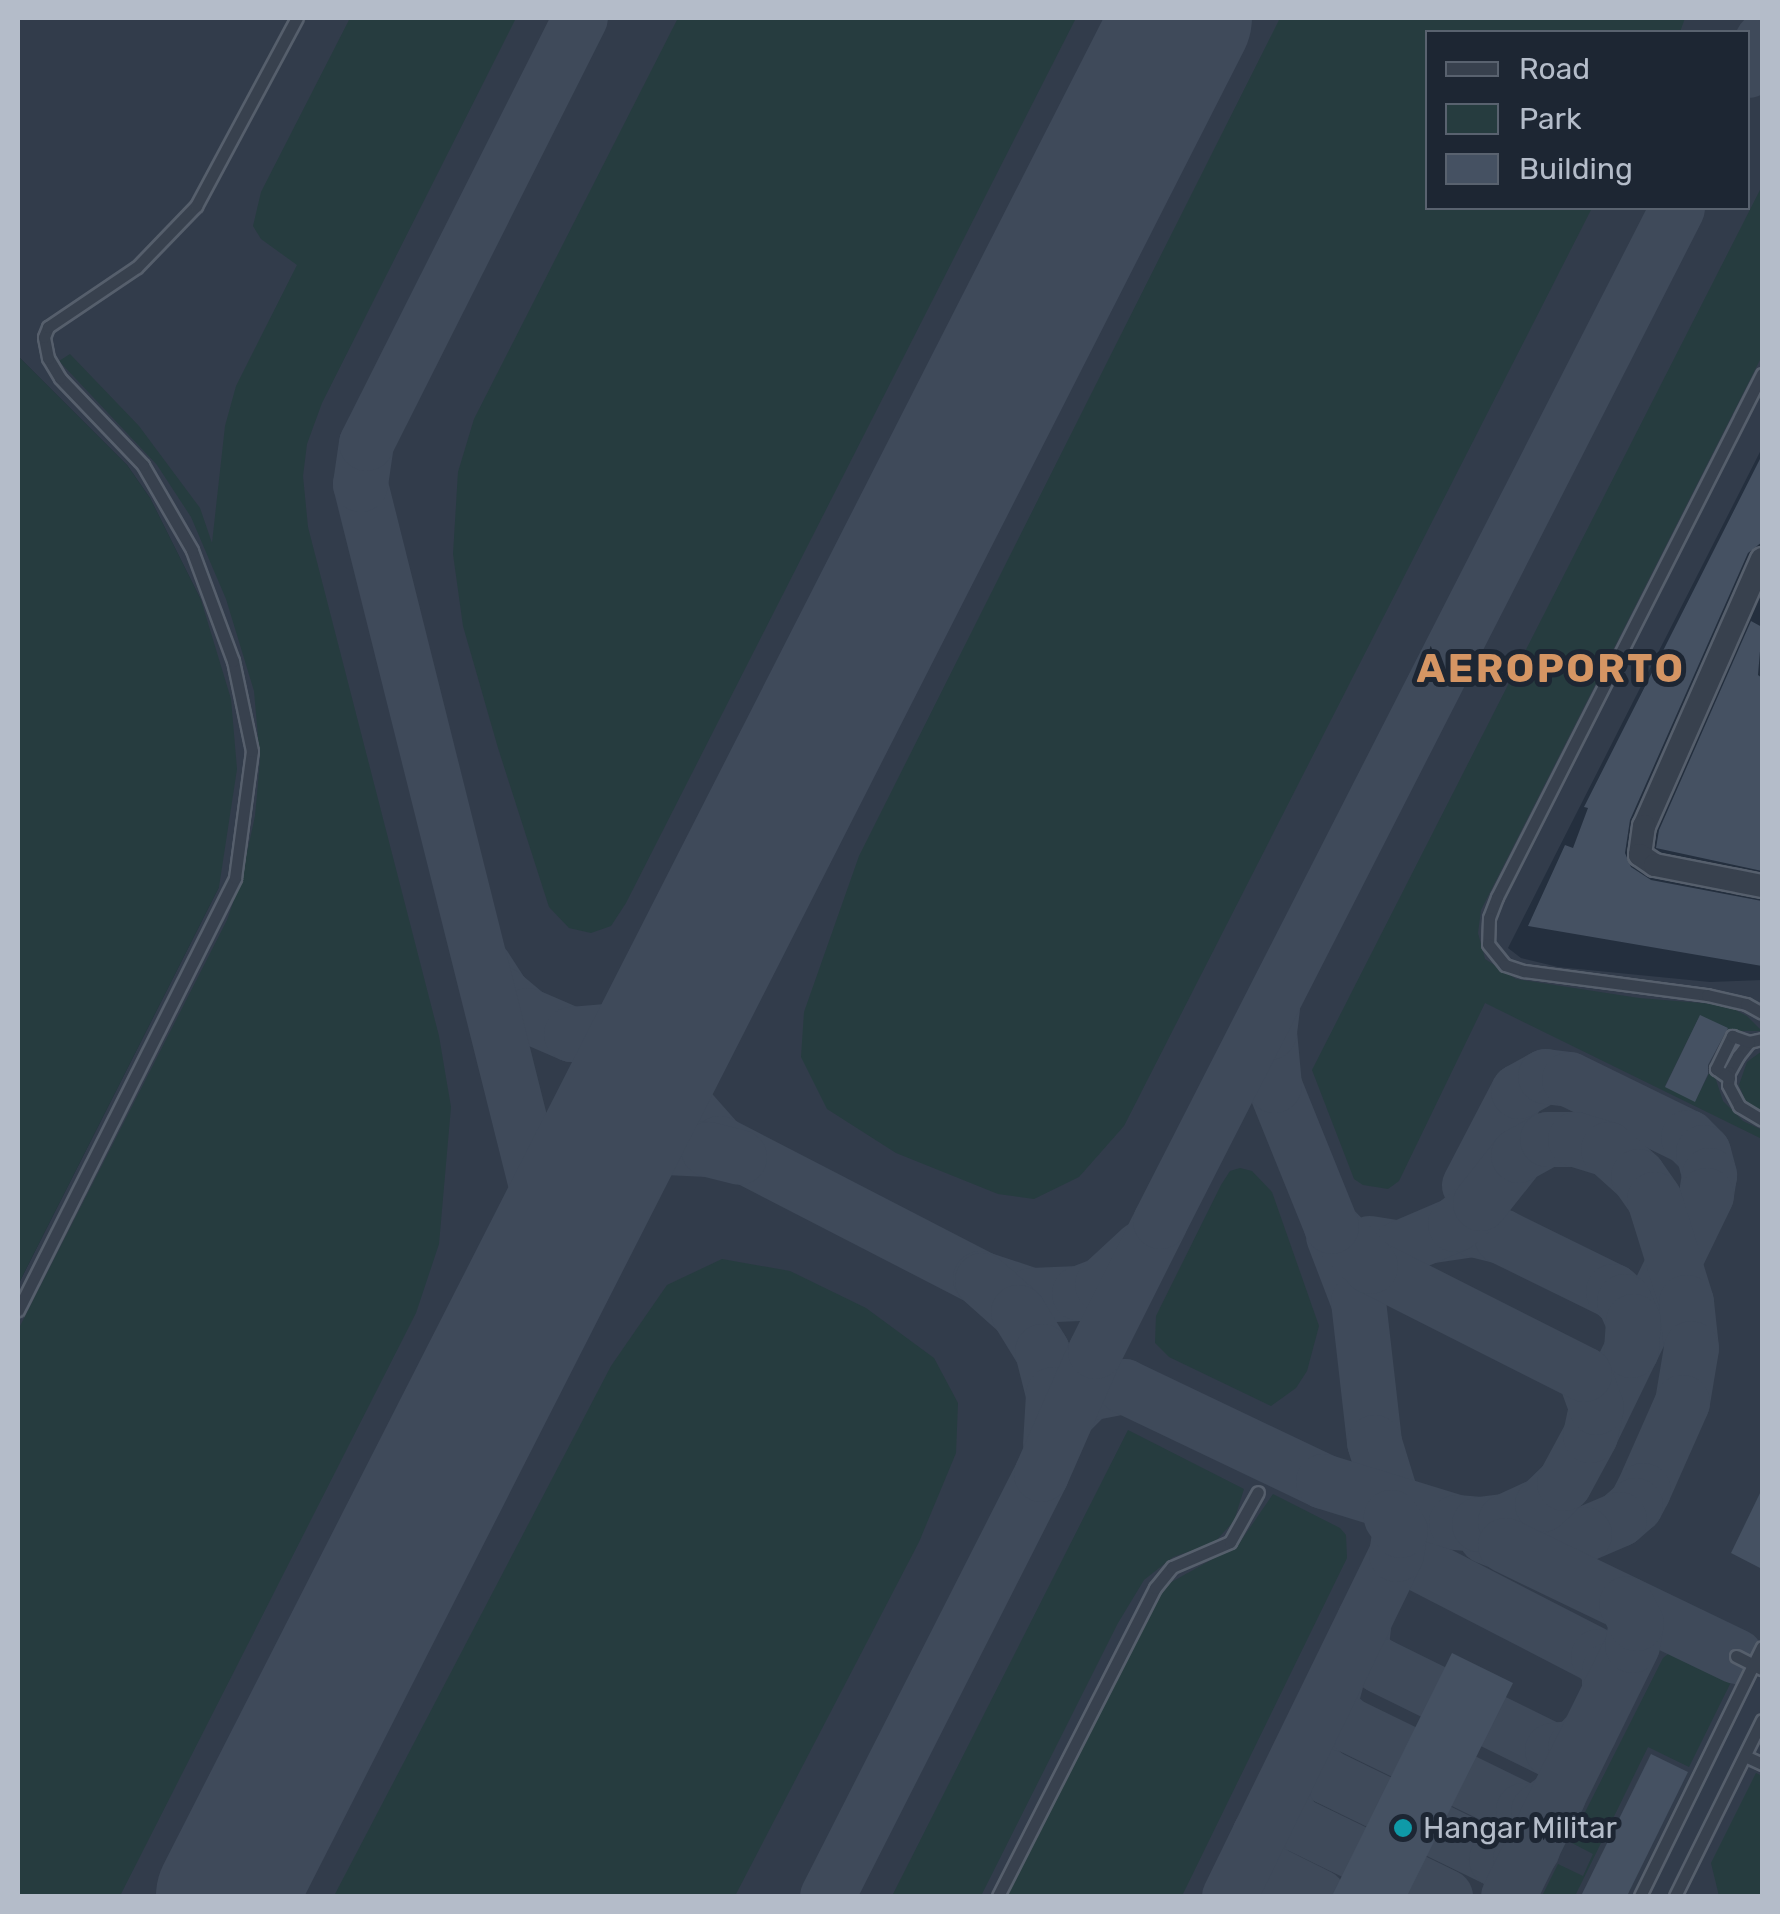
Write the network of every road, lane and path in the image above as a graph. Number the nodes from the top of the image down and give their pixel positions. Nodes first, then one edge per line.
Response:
1 (298, 18) edge
2 (1762, 374) edge
3 (1762, 559) edge
4 (1762, 886) edge
5 (1762, 1014) edge
6 (1756, 1041) edge
7 (1762, 1120) edge
8 (18, 1310) edge
9 (1258, 1492) dead end
10 (1762, 1648) edge
11 (1736, 1656) dead end
12 (1758, 1667) edge
13 (1762, 1720) edge
14 (1745, 1756) junction
15 (1762, 1764) edge
16 (998, 1896) edge
17 (1640, 1896) edge
18 (1674, 1896) edge

1 - 8 lane
2 - 5 lane
3 - 4 street
6 - 7 lane
9 - 16 lane
10 - 12 lane
11 - 12 lane
12 - 17 lane
13 - 14 lane
14 - 15 lane
14 - 18 lane

